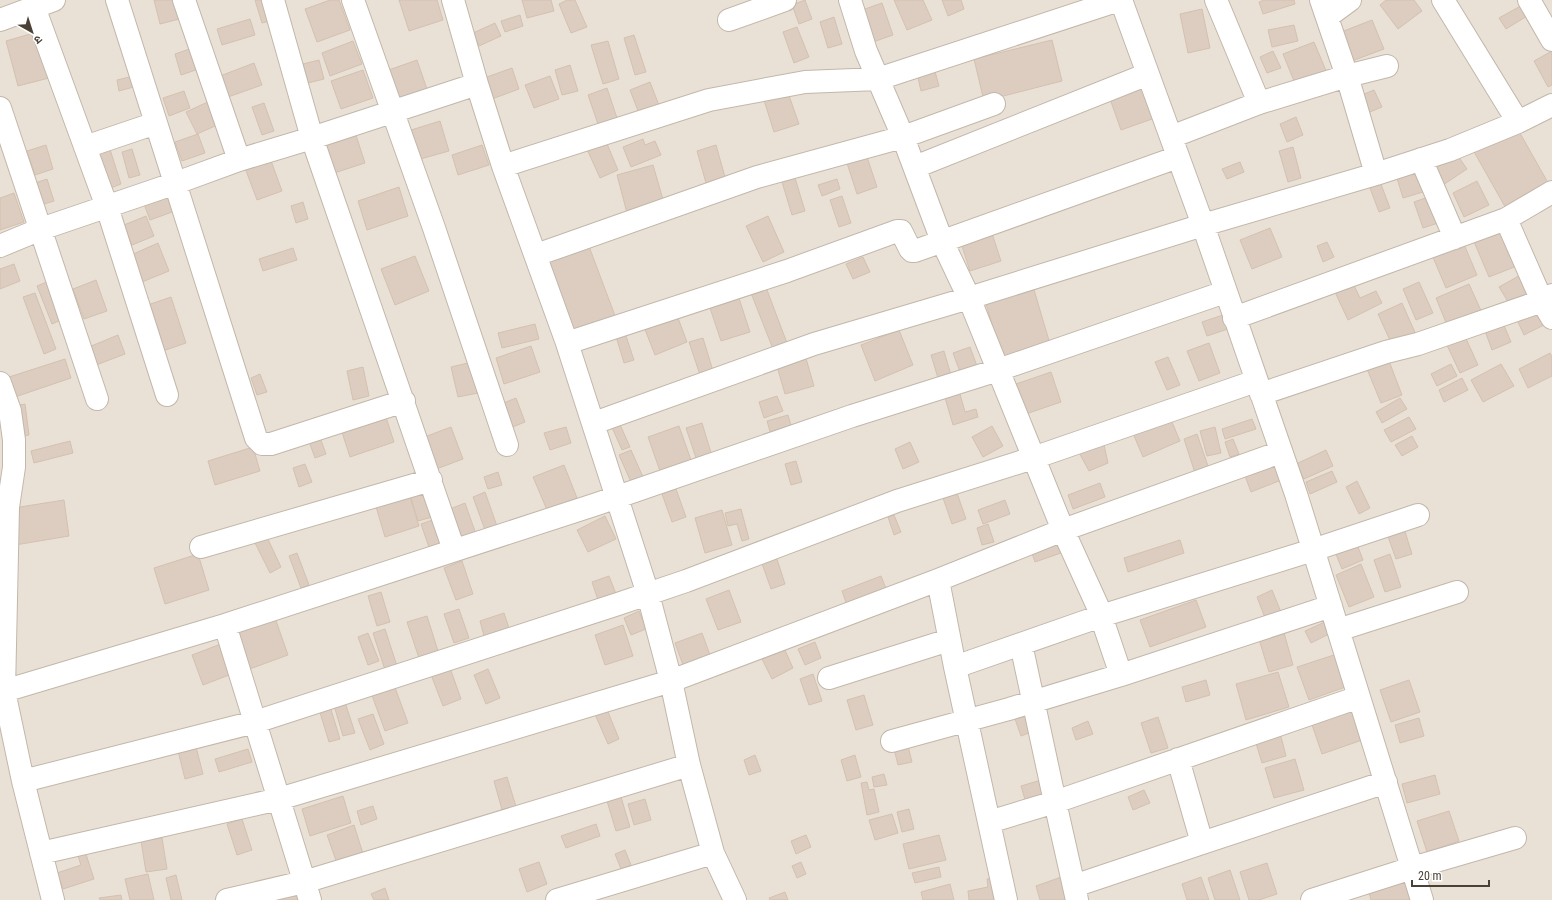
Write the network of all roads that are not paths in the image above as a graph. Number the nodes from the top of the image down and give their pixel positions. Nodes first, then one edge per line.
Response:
1 (117, 0) edge
2 (184, 0) edge
3 (273, 0) edge
4 (353, 0) edge
5 (785, 0) edge
6 (851, 0) edge
7 (1120, 0) edge
8 (1216, 0) edge
9 (1350, 0) edge
10 (1443, 0) edge
11 (1529, 0) edge
12 (456, 1) edge
13 (23, 8) edge
14 (1324, 9) edge
15 (729, 20) dead end
16 (1551, 35) edge
17 (1387, 66) dead end
18 (1148, 74) junction
19 (1348, 76) junction
20 (878, 79) junction
21 (477, 84) junction
22 (1259, 103) junction
23 (994, 104) dead end
24 (1552, 105) edge
25 (0, 108) edge
26 (392, 112) junction
27 (1518, 122) junction
28 (156, 123) junction
29 (903, 137) junction
30 (312, 138) junction
31 (85, 147) junction
32 (1174, 147) junction
33 (1421, 159) junction
34 (239, 160) junction
35 (503, 166) junction
36 (915, 167) junction
37 (1376, 174) junction
38 (176, 183) junction
39 (1552, 192) edge
40 (106, 207) junction
41 (1506, 219) junction
42 (1203, 224) junction
43 (41, 229) junction
44 (1455, 238) junction
45 (942, 241) junction
46 (0, 246) edge
47 (536, 255) junction
48 (1225, 292) junction
49 (969, 298) junction
50 (1549, 305) edge
51 (1234, 318) junction
52 (567, 343) junction
53 (998, 370) junction
54 (0, 383) edge
55 (1258, 387) junction
56 (167, 395) dead end
57 (97, 398) dead end
58 (404, 401) junction
59 (594, 423) junction
60 (507, 445) dead end
61 (1281, 452) junction
62 (1034, 458) junction
63 (431, 480) junction
64 (618, 497) junction
65 (4, 507) edge
66 (1418, 515) dead end
67 (1063, 530) junction
68 (201, 547) dead end
69 (454, 550) junction
70 (1313, 550) junction
71 (3, 563) edge
72 (938, 580) junction
73 (1457, 592) dead end
74 (648, 594) junction
75 (1331, 606) junction
76 (1101, 616) junction
77 (225, 625) junction
78 (1338, 630) junction
79 (950, 640) junction
80 (1021, 644) junction
81 (955, 667) junction
82 (1121, 675) junction
83 (829, 678) dead end
84 (672, 681) junction
85 (4, 691) junction
86 (1359, 698) junction
87 (1033, 702) junction
88 (966, 720) junction
89 (255, 722) junction
90 (892, 741) dead end
91 (1178, 759) junction
92 (689, 765) junction
93 (23, 781) junction
94 (1386, 782) junction
95 (279, 799) junction
96 (1055, 802) junction
97 (989, 822) junction
98 (1515, 838) dead end
99 (1202, 843) junction
100 (41, 853) junction
101 (713, 853) junction
102 (1412, 868) junction
103 (307, 891) edge
104 (1076, 893) edge
105 (53, 900) edge
106 (227, 900) edge
107 (557, 900) edge
108 (736, 900) edge
109 (1006, 900) edge
110 (1312, 900) edge
111 (1422, 900) edge

1 - 28 street
2 - 34 street
3 - 30 street
4 - 26 street
5 - 15 street
6 - 20 street
7 - 18 street
7 - 20 street
8 - 22 street
9 - 14 street
10 - 27 street
11 - 16 street
12 - 21 street
13 - 31 street
14 - 19 street
17 - 19 street
18 - 32 street
18 - 36 street
19 - 22 street
19 - 37 street
20 - 29 street
20 - 35 street
21 - 26 street
21 - 35 street
22 - 32 street
23 - 29 street
24 - 27 street
25 - 43 street
26 - 30 street
26 - 60 street
27 - 33 street
28 - 31 street
28 - 38 street
29 - 36 street
29 - 47 street
30 - 34 street
30 - 58 street
31 - 40 street
32 - 42 street
32 - 45 street
33 - 37 street
33 - 44 street
34 - 38 street
35 - 47 street
36 - 45 street
37 - 42 street
38 - 40 street
38 - 58 street
39 - 41 street
40 - 43 street
40 - 56 street
41 - 44 street
41 - 50 street
42 - 48 street
42 - 49 street
43 - 46 street
43 - 57 street
44 - 51 street
45 - 49 street
45 - 52 street
47 - 52 street
48 - 51 street
48 - 53 street
49 - 53 street
49 - 59 street
50 - 55 street
51 - 55 street
52 - 59 street
53 - 62 street
53 - 64 street
54 - 65 street
55 - 61 street
55 - 62 street
58 - 63 street
59 - 64 street
61 - 67 street
61 - 70 street
62 - 67 street
62 - 74 street
63 - 68 street
63 - 69 street
64 - 69 street
64 - 74 street
65 - 71 street
66 - 70 street
67 - 72 street
67 - 76 street
69 - 77 street
70 - 75 street
70 - 76 street
71 - 85 street
72 - 79 street
72 - 84 street
73 - 78 street
74 - 84 street
74 - 89 street
75 - 78 street
75 - 82 street
76 - 80 street
76 - 82 street
77 - 85 street
77 - 89 street
78 - 86 street
79 - 81 street
79 - 83 street
80 - 81 street
80 - 87 street
81 - 88 street
82 - 87 street
84 - 92 street
84 - 95 street
85 - 93 street
86 - 91 street
86 - 94 street
87 - 88 street
87 - 96 street
88 - 90 street
88 - 97 street
89 - 93 street
89 - 95 street
91 - 96 street
91 - 99 street
92 - 101 street
92 - 103 street
93 - 100 street
94 - 99 street
94 - 102 street
95 - 100 street
95 - 103 street
96 - 97 street
96 - 104 street
97 - 109 street
98 - 102 street
99 - 104 street
100 - 105 street
101 - 107 street
101 - 108 street
102 - 110 street
102 - 111 street
103 - 106 street

